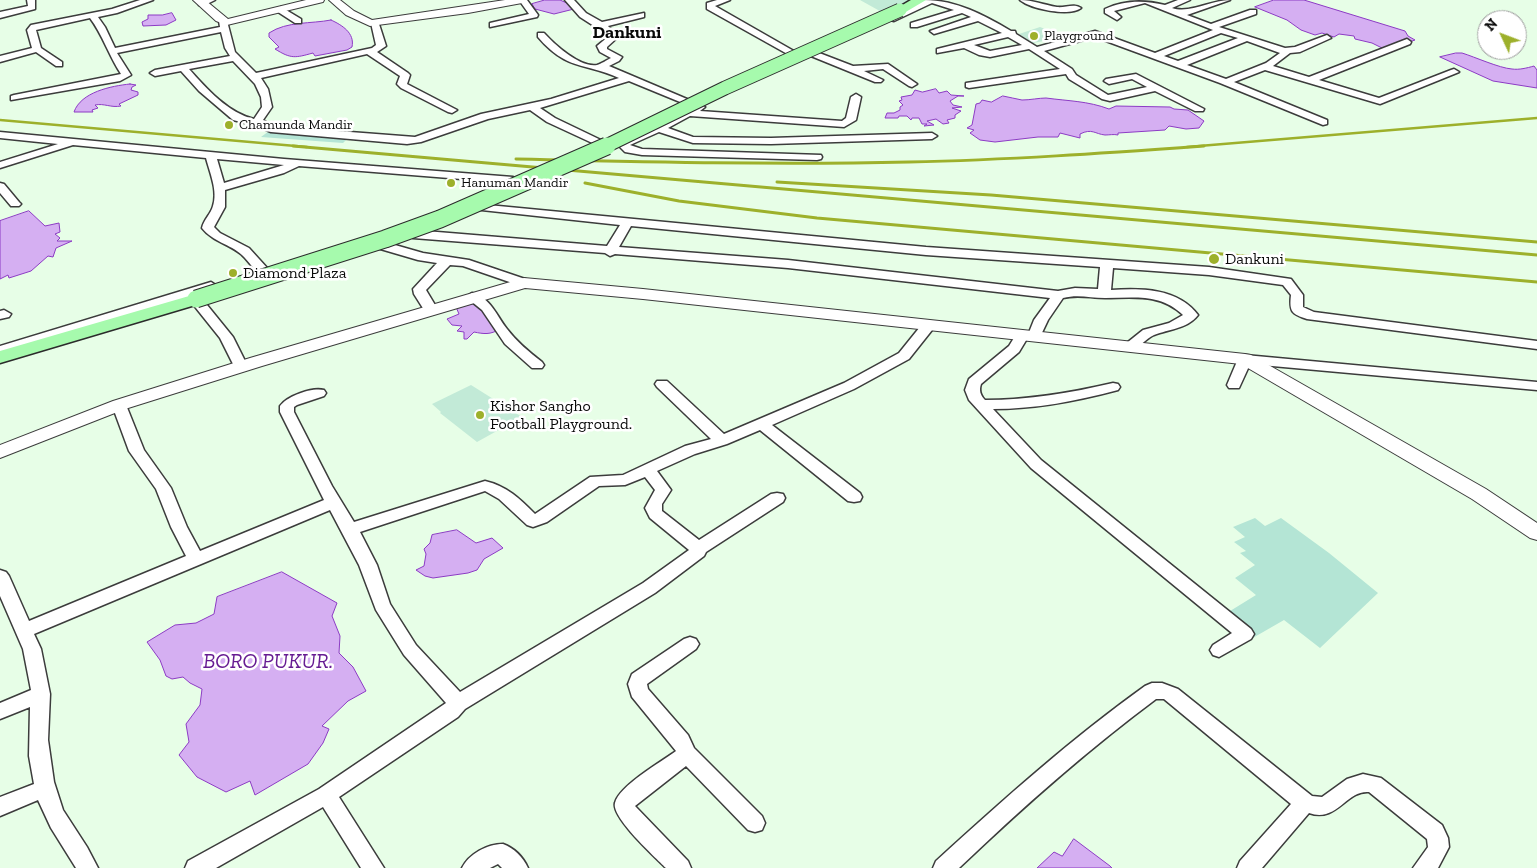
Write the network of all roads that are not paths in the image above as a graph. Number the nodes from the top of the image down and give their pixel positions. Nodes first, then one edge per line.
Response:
1 (31, 0) edge
2 (149, 0) edge
3 (319, 0) edge
4 (334, 0) edge
5 (523, 0) edge
6 (569, 0) edge
7 (726, 0) edge
8 (915, 0) edge
9 (920, 0) edge
10 (931, 0) edge
11 (1024, 0) edge
12 (1145, 0) edge
13 (1186, 0) edge
14 (1226, 0) edge
15 (204, 1) edge
16 (487, 3) edge
17 (1077, 8) dead end
18 (1163, 8) junction
19 (281, 10) junction
20 (963, 10) junction
21 (1253, 12) dead end
22 (1177, 14) junction
23 (0, 15) edge
24 (92, 15) junction
25 (641, 15) dead end
26 (1117, 17) dead end
27 (980, 18) junction
28 (298, 21) dead end
29 (375, 23) junction
30 (224, 25) junction
31 (493, 25) dead end
32 (602, 25) junction
33 (914, 25) dead end
34 (1210, 27) junction
35 (1221, 30) junction
36 (934, 31) dead end
37 (1012, 33) junction
38 (541, 35) dead end
39 (1247, 38) junction
40 (1327, 38) dead end
41 (1407, 42) dead end
42 (966, 45) junction
43 (1034, 48) junction
44 (37, 49) junction
45 (112, 51) junction
46 (369, 51) junction
47 (1285, 51) junction
48 (940, 52) dead end
49 (794, 54) junction
50 (814, 54) junction
51 (1156, 56) junction
52 (236, 58) junction
53 (0, 59) edge
54 (58, 64) dead end
55 (1180, 64) junction
56 (1265, 67) junction
57 (183, 68) junction
58 (606, 68) junction
59 (853, 70) junction
60 (1454, 72) dead end
61 (154, 73) dead end
62 (1072, 75) junction
63 (256, 76) junction
64 (628, 78) junction
65 (878, 80) dead end
66 (1310, 80) junction
67 (1109, 81) dead end
68 (1226, 82) junction
69 (912, 84) dead end
70 (1051, 84) dead end
71 (969, 85) dead end
72 (1036, 86) dead end
73 (1156, 88) junction
74 (1002, 91) dead end
75 (856, 97) dead end
76 (14, 98) dead end
77 (688, 102) junction
78 (532, 107) junction
79 (1199, 109) dead end
80 (452, 110) dead end
81 (687, 113) junction
82 (1323, 122) dead end
83 (258, 123) junction
84 (646, 123) junction
85 (659, 129) junction
86 (0, 135) edge
87 (932, 136) dead end
88 (73, 142) junction
89 (601, 144) junction
90 (211, 155) junction
91 (570, 157) dead end
92 (817, 157) dead end
93 (296, 163) junction
94 (0, 165) edge
95 (0, 186) edge
96 (218, 188) junction
97 (15, 204) dead end
98 (458, 206) junction
99 (480, 208) junction
100 (628, 221) junction
101 (413, 234) junction
102 (381, 245) junction
103 (610, 252) junction
104 (447, 260) junction
105 (1106, 264) junction
106 (262, 270) junction
107 (524, 283) junction
108 (1104, 294) junction
109 (1058, 295) junction
110 (472, 297) junction
111 (198, 303) junction
112 (430, 310) junction
113 (929, 325) junction
114 (1028, 336) junction
115 (1537, 345) edge
116 (1130, 346) junction
117 (4, 355) edge
118 (1245, 359) junction
119 (537, 365) dead end
120 (241, 367) junction
121 (662, 384) dead end
122 (1234, 385) dead end
123 (1537, 386) edge
124 (1113, 387) dead end
125 (319, 393) dead end
126 (119, 405) junction
127 (981, 405) junction
128 (762, 424) junction
129 (722, 441) junction
130 (0, 452) edge
131 (647, 469) junction
132 (854, 497) dead end
133 (777, 498) dead end
134 (332, 502) junction
135 (350, 529) junction
136 (1537, 533) edge
137 (698, 549) junction
138 (196, 559) junction
139 (0, 576) edge
140 (23, 631) junction
141 (690, 644) dead end
142 (1219, 650) dead end
143 (41, 694) junction
144 (458, 703) junction
145 (0, 711) edge
146 (687, 754) junction
147 (46, 788) junction
148 (326, 795) junction
149 (1306, 803) junction
150 (0, 807) edge
151 (755, 823) dead end
152 (87, 868) edge
153 (196, 868) edge
154 (372, 868) edge
155 (473, 868) edge
156 (517, 868) edge
157 (680, 868) edge
158 (944, 868) edge
159 (1248, 868) edge
160 (1424, 868) edge

1 - 23 street
2 - 24 street
3 - 19 street
4 - 29 street
5 - 16 street
5 - 31 street
6 - 32 street
7 - 49 street
8 - 49 street
9 - 117 main road, bridge
10 - 20 street
10 - 50 street
11 - 17 street
12 - 18 street
12 - 26 street
13 - 18 street
14 - 22 street
15 - 30 street
16 - 29 street
18 - 22 street
19 - 28 street
19 - 30 street
20 - 27 street
20 - 33 street
21 - 34 street
22 - 34 street
24 - 44 street
24 - 45 street
25 - 32 street
27 - 36 street
27 - 37 street
29 - 46 street
30 - 45 street
30 - 52 street
32 - 58 street
34 - 35 street
35 - 39 street
35 - 51 street
37 - 42 street
37 - 43 street
38 - 58 street
39 - 47 street
39 - 55 street
40 - 47 street
41 - 66 street
42 - 43 street
42 - 48 street
43 - 51 street
43 - 62 street
44 - 53 street
44 - 54 street
45 - 76 street
46 - 63 street
46 - 80 street
47 - 56 street
49 - 77 street
50 - 59 street
50 - 81 street
51 - 55 street
52 - 57 street
52 - 63 street
55 - 68 street
56 - 66 street
56 - 68 street
57 - 61 street
57 - 83 street
58 - 64 street
59 - 65 street
59 - 69 street
60 - 66 street
62 - 70 street
62 - 71 street
62 - 73 street
63 - 83 street
64 - 77 street
64 - 78 street
67 - 73 street
68 - 82 street
72 - 74 street
73 - 79 street
75 - 81 street
77 - 84 street
78 - 83 street
78 - 89 street
81 - 85 street
84 - 85 street
84 - 89 street
85 - 87 street
85 - 92 street
86 - 88 street
88 - 90 street
88 - 94 street
89 - 91 street
90 - 93 street
90 - 96 street
93 - 96 street
93 - 98 street
95 - 97 street
96 - 106 street
98 - 99 street
98 - 106 street
99 - 100 street
99 - 101 street
100 - 103 street
100 - 105 street
101 - 102 street
101 - 103 street
102 - 104 street
102 - 111 street
103 - 109 street
104 - 107 street
104 - 112 street
105 - 108 street
105 - 115 street
106 - 117 street
107 - 110 street
107 - 113 street
108 - 109 street
108 - 116 street
109 - 114 street
110 - 112 street
110 - 119 street
111 - 117 street
111 - 120 street
112 - 120 street
113 - 114 street
113 - 128 street
114 - 116 street
114 - 127 street
116 - 118 street
118 - 122 street
118 - 123 street
118 - 136 street
120 - 126 street
121 - 129 street
124 - 127 street
125 - 134 street
126 - 130 street
126 - 138 street
127 - 142 street
128 - 129 street
128 - 132 street
129 - 131 street
131 - 135 street
131 - 137 street
133 - 137 street
134 - 135 street
134 - 138 street
135 - 144 street
137 - 144 street
138 - 140 street
139 - 140 street
140 - 143 street
141 - 146 street
143 - 145 street
143 - 147 street
144 - 148 street
146 - 151 street
146 - 157 street
147 - 150 street
147 - 152 street
148 - 153 street
148 - 154 street
149 - 158 street
149 - 159 street
149 - 160 street
155 - 156 street

